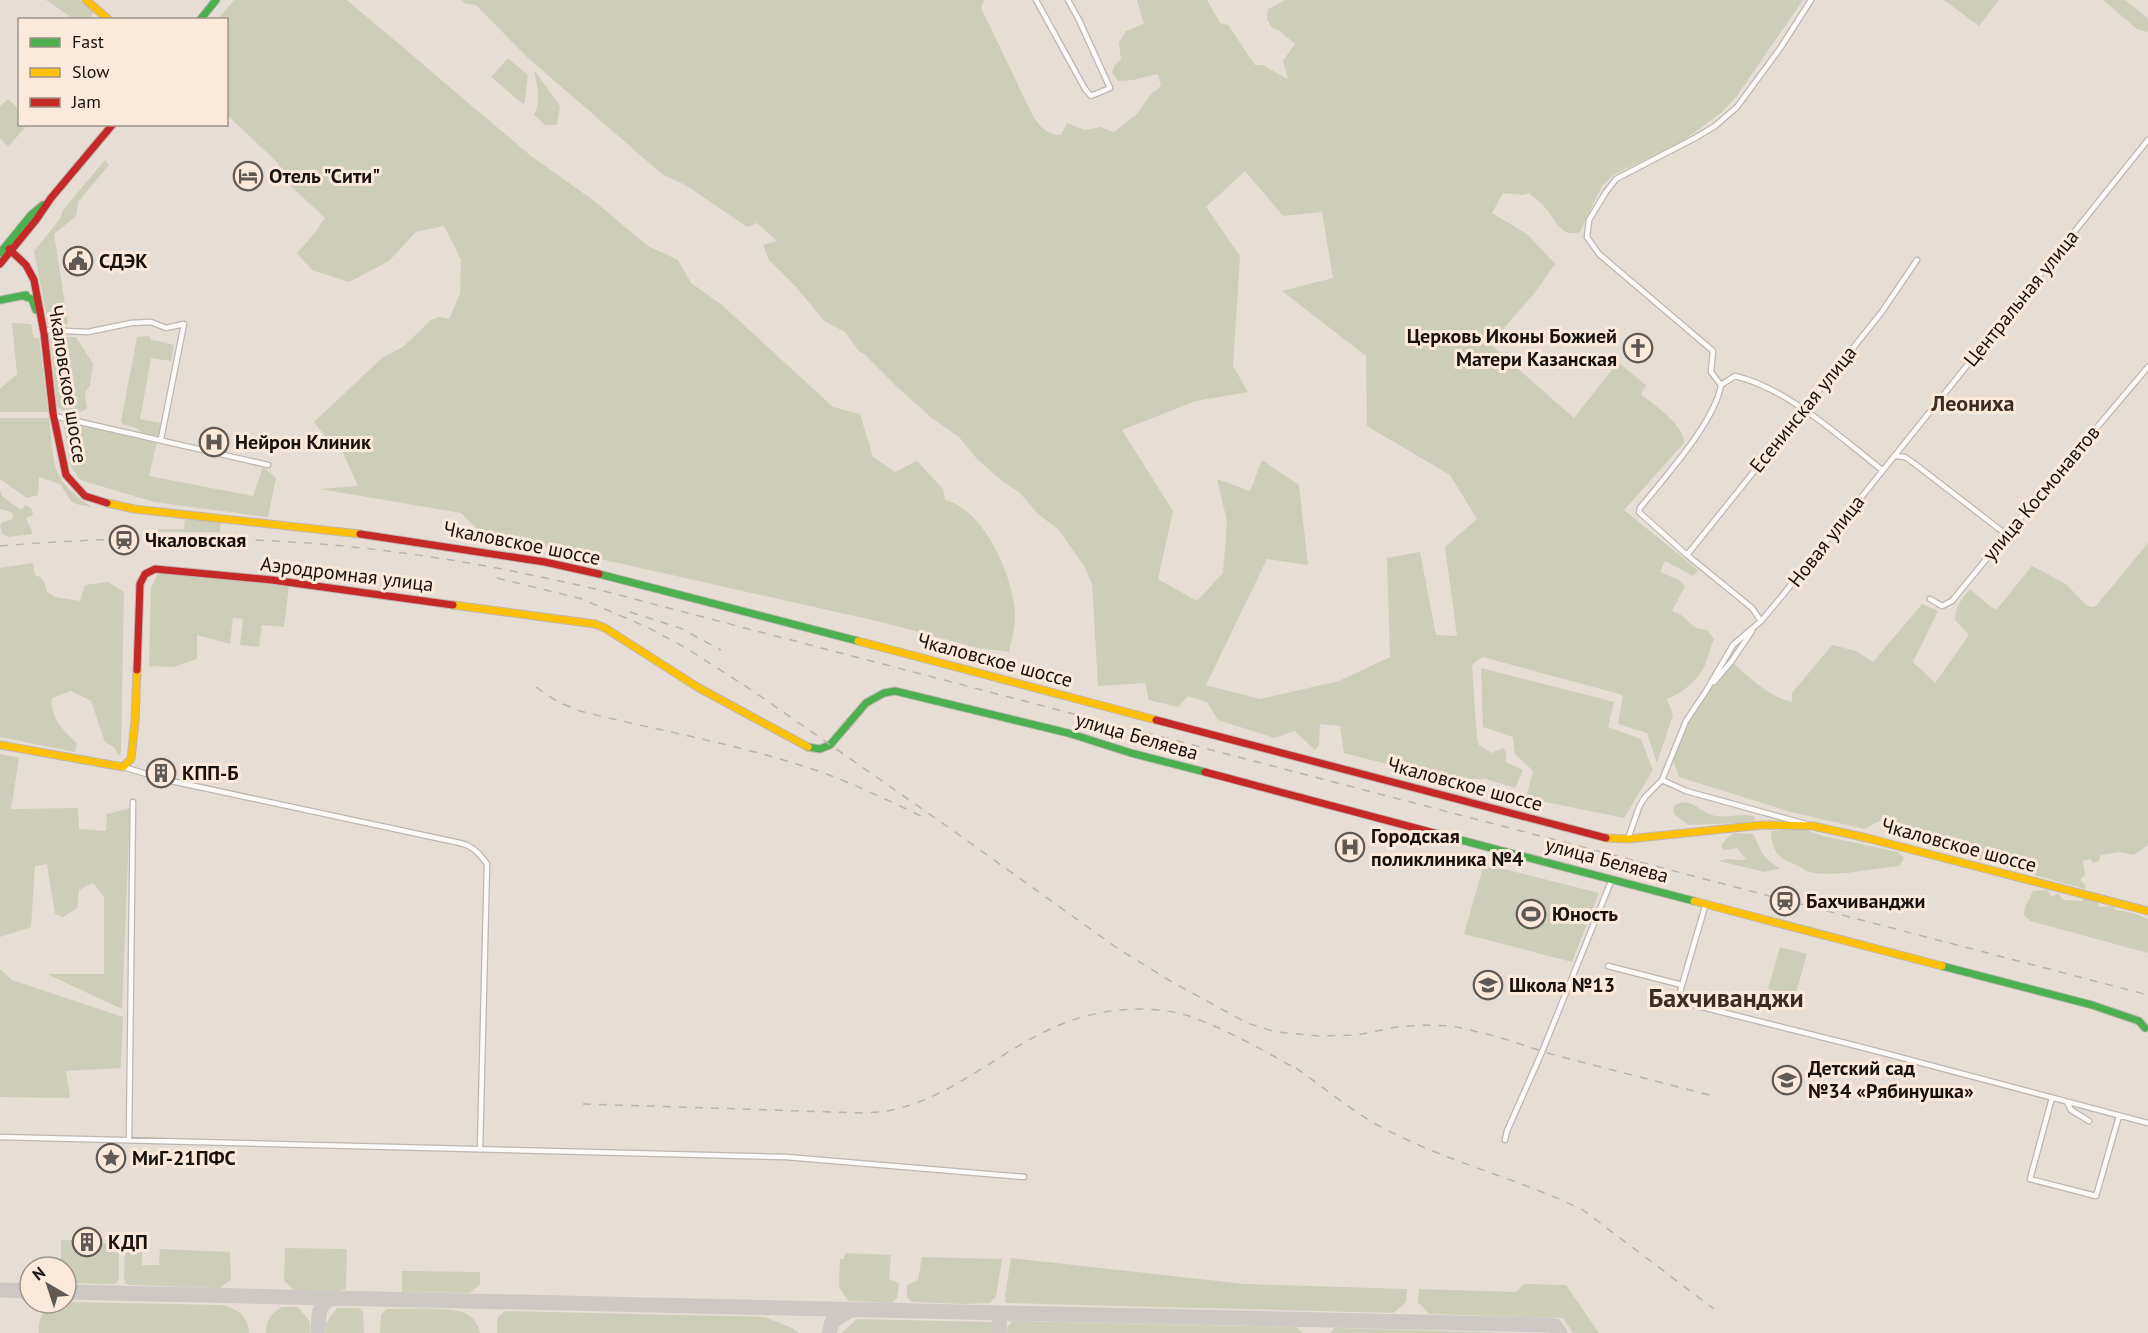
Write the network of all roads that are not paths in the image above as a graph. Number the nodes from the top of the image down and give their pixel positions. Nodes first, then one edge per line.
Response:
1 (86, 0) edge
2 (216, 0) edge
3 (1036, 0) edge
4 (1068, 0) edge
5 (1811, 0) edge
6 (108, 18) edge
7 (202, 18) edge
8 (111, 126) edge
9 (2148, 140) edge
10 (51, 198) junction
11 (22, 237) junction
12 (5, 251) edge
13 (1917, 261) dead end
14 (24, 262) junction
15 (0, 264) edge
16 (34, 280) junction
17 (37, 294) junction
18 (25, 295) junction
19 (0, 300) edge
20 (43, 330) junction
21 (2148, 367) edge
22 (1721, 385) junction
23 (1804, 408) junction
24 (54, 416) junction
25 (161, 439) junction
26 (1896, 456) junction
27 (268, 465) dead end
28 (1882, 470) junction
29 (2003, 532) junction
30 (1688, 555) junction
31 (1930, 598) dead end
32 (1761, 621) junction
33 (879, 694) joint
34 (0, 745) edge
35 (123, 767) junction
36 (1662, 780) junction
37 (133, 802) dead end
38 (1764, 812) junction
39 (1762, 825) junction
40 (1813, 826) junction
41 (1628, 839) junction
42 (1612, 879) junction
43 (1706, 903) junction
44 (2148, 911) edge
45 (1608, 966) dead end
46 (1682, 985) junction
47 (2146, 1029) edge
48 (2052, 1098) junction
49 (2067, 1102) junction
50 (2119, 1116) junction
51 (2089, 1121) dead end
52 (2148, 1123) edge
53 (0, 1137) edge
54 (129, 1140) junction
55 (1505, 1140) dead end
56 (480, 1149) junction
57 (1024, 1177) dead end

1 - 6 street
2 - 7 street
3 - 4 street
5 - 22 street
8 - 10 street
9 - 26 street, Центральная улица
10 - 11 street
10 - 12 street
11 - 12 street
11 - 14 street
12 - 14 street, Чкаловское шоссе
12 - 15 street
13 - 23 street, Есенинская улица
14 - 15 street
14 - 16 street, Чкаловское шоссе
16 - 17 street, Чкаловское шоссе
16 - 18 street
17 - 18 street
17 - 20 street, Чкаловское шоссе
18 - 19 street
18 - 20 street
20 - 24 street, Чкаловское шоссе
20 - 25 street
21 - 29 street, улица Космонавтов
22 - 23 street
22 - 30 street
23 - 28 street
23 - 30 street, Есенинская улица
24 - 25 street
24 - 41 street, Чкаловское шоссе
25 - 27 street
26 - 28 street, Новая улица
26 - 29 street
28 - 32 street, Новая улица
29 - 31 street, улица Космонавтов
30 - 32 street
32 - 36 street, Новая улица
33 - 35 street, Аэродромная улица
33 - 42 street, улица Беляева
34 - 35 street
35 - 56 street
36 - 38 street
36 - 41 street, Новая улица
37 - 54 street
38 - 39 street
38 - 40 street
39 - 40 street, Чкаловское шоссе
39 - 41 street, Чкаловское шоссе
40 - 44 street, Чкаловское шоссе
42 - 43 street, улица Беляева
42 - 55 street
43 - 46 street
43 - 47 street, улица Беляева
45 - 46 street
46 - 48 street
48 - 49 street
48 - 50 street
49 - 50 street
49 - 51 street
50 - 52 street
53 - 54 street
54 - 56 street
56 - 57 street

